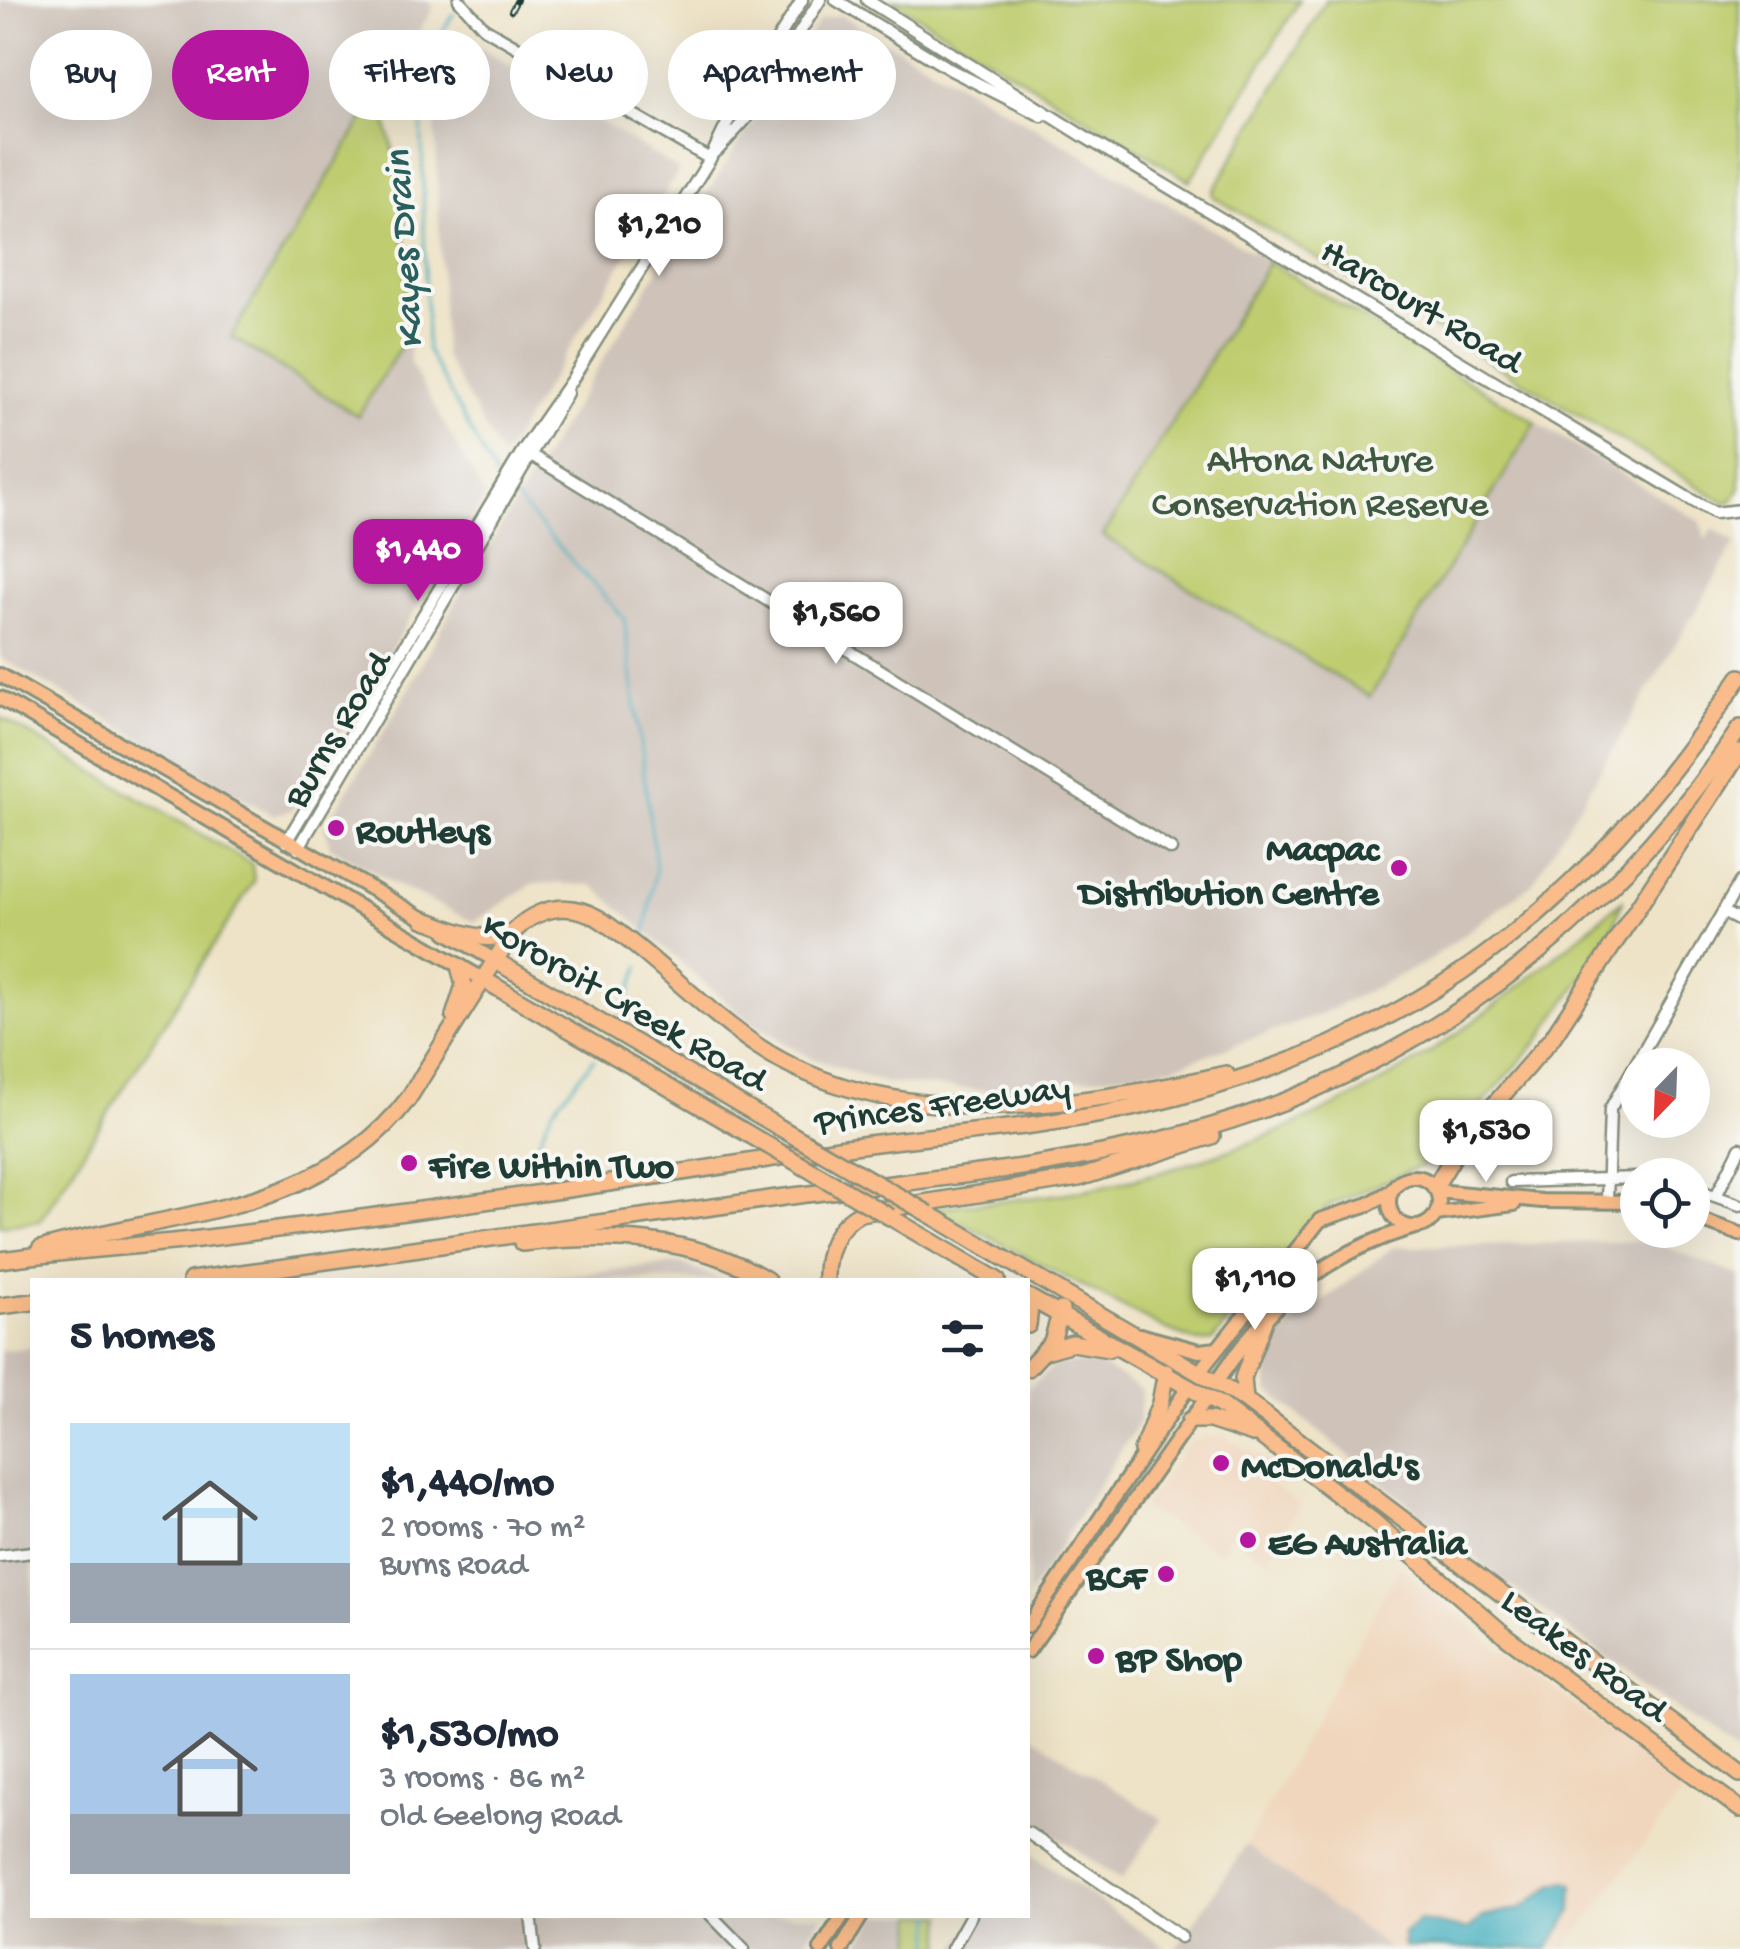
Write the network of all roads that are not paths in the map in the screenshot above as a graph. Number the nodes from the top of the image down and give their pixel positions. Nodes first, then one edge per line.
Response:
1 (459, 0) edge
2 (802, 0) edge
3 (820, 0) edge
4 (836, 0) edge
5 (866, 0) edge
6 (1083, 136) junction
7 (710, 159) junction
8 (527, 453) junction
9 (1737, 512) edge
10 (422, 627) junction
11 (0, 675) edge
12 (1740, 677) edge
13 (24, 690) junction
14 (0, 698) edge
15 (14, 707) junction
16 (1740, 728) edge
17 (1740, 752) edge
18 (321, 784) junction
19 (330, 796) junction
20 (292, 845) junction
21 (1171, 849) dead end
22 (281, 862) junction
23 (1740, 882) edge
24 (1723, 912) junction
25 (423, 919) junction
26 (1740, 921) edge
27 (514, 932) junction
28 (496, 961) junction
29 (459, 966) junction
30 (486, 981) junction
31 (443, 1048) junction
32 (1312, 1052) junction
33 (1377, 1060) junction
34 (1740, 1148) edge
35 (1608, 1178) junction
36 (1620, 1178) edge
37 (1512, 1182) dead end
38 (1436, 1189) junction
39 (1390, 1192) junction
40 (1710, 1194) edge
41 (1716, 1196) junction
42 (1542, 1201) junction
43 (1607, 1201) junction
44 (1620, 1201) edge
45 (1740, 1206) edge
46 (1436, 1214) junction
47 (1710, 1223) edge
48 (1415, 1227) junction
49 (1740, 1234) edge
50 (6, 1259) edge
51 (1024, 1271) junction
52 (207, 1278) edge
53 (211, 1278) edge
54 (762, 1278) edge
55 (826, 1278) edge
56 (994, 1278) edge
57 (1030, 1299) edge
58 (30, 1302) edge
59 (0, 1306) edge
60 (1061, 1316) junction
61 (1264, 1321) junction
62 (1137, 1334) junction
63 (1216, 1349) junction
64 (1046, 1350) junction
65 (1132, 1355) junction
66 (1030, 1366) edge
67 (1200, 1371) junction
68 (1166, 1372) junction
69 (1218, 1382) junction
70 (1189, 1386) junction
71 (1207, 1397) junction
72 (1245, 1400) junction
73 (1190, 1420) junction
74 (1266, 1438) junction
75 (1142, 1451) junction
76 (30, 1552) edge
77 (0, 1556) edge
78 (1030, 1623) edge
79 (1030, 1648) edge
80 (1740, 1774) edge
81 (1740, 1808) edge
82 (1030, 1834) edge
83 (532, 1918) edge
84 (714, 1918) edge
85 (841, 1918) edge
86 (860, 1918) edge
87 (969, 1918) edge
88 (1181, 1937) dead end
89 (535, 1949) edge
90 (744, 1949) edge
91 (821, 1949) edge
92 (840, 1949) edge
93 (952, 1949) edge

1 - 7 street
2 - 7 street, Burns Road
3 - 7 street, Burns Road
4 - 6 street, Harcourt Road
5 - 6 street, Harcourt Road
6 - 9 street, Harcourt Road
7 - 8 street, Burns Road
8 - 10 street, Burns Road
8 - 21 street
10 - 18 street, Burns Road
10 - 19 street, Burns Road
11 - 13 main road, Kororoit Creek Road
12 - 32 highway, Princes Freeway
13 - 15 main road
13 - 20 main road, Kororoit Creek Road
14 - 15 main road, Kororoit Creek Road
15 - 22 main road, Kororoit Creek Road
16 - 33 highway, Princes Freeway
17 - 38 highway
18 - 19 street
18 - 20 street, Burns Road
19 - 20 street, Burns Road
20 - 22 main road
20 - 25 main road, Kororoit Creek Road
22 - 29 main road, Kororoit Creek Road
23 - 24 street
24 - 26 street
24 - 35 street
25 - 27 highway
25 - 28 main road, Kororoit Creek Road
27 - 28 highway
27 - 32 highway
28 - 30 highway
28 - 51 highway, Kororoit Creek Road, bridge
29 - 30 main road, Kororoit Creek Road
29 - 31 highway
30 - 31 highway
30 - 56 highway, Kororoit Creek Road, bridge
31 - 50 highway
32 - 50 highway, Princes Freeway
33 - 52 highway, Princes Freeway
33 - 55 highway
34 - 41 street
35 - 36 street
35 - 37 street
35 - 43 street
38 - 39 main road
38 - 42 main road
38 - 46 main road
39 - 48 main road
39 - 63 main road
40 - 41 street
41 - 45 street
42 - 43 main road
42 - 46 main road
43 - 44 main road
46 - 48 main road
47 - 49 main road
48 - 61 main road
51 - 60 highway
51 - 62 highway, Kororoit Creek Road
53 - 54 highway
57 - 60 highway
58 - 59 highway
60 - 64 highway
60 - 65 highway
61 - 69 main road
61 - 72 highway
62 - 63 main road
62 - 67 highway, Kororoit Creek Road
63 - 67 main road
64 - 65 highway
64 - 66 highway
65 - 68 highway
67 - 69 highway, Kororoit Creek Road
67 - 70 highway
68 - 70 highway
68 - 75 highway
69 - 71 highway
69 - 72 highway, Leakes Road
70 - 71 highway
70 - 75 main road
71 - 73 main road
71 - 74 highway, Leakes Road
72 - 80 highway, Leakes Road
73 - 74 highway
73 - 79 main road
74 - 81 highway, Leakes Road
75 - 78 main road
76 - 77 street
82 - 88 street
83 - 89 street
84 - 90 street
85 - 91 main road
86 - 92 main road
87 - 93 street

